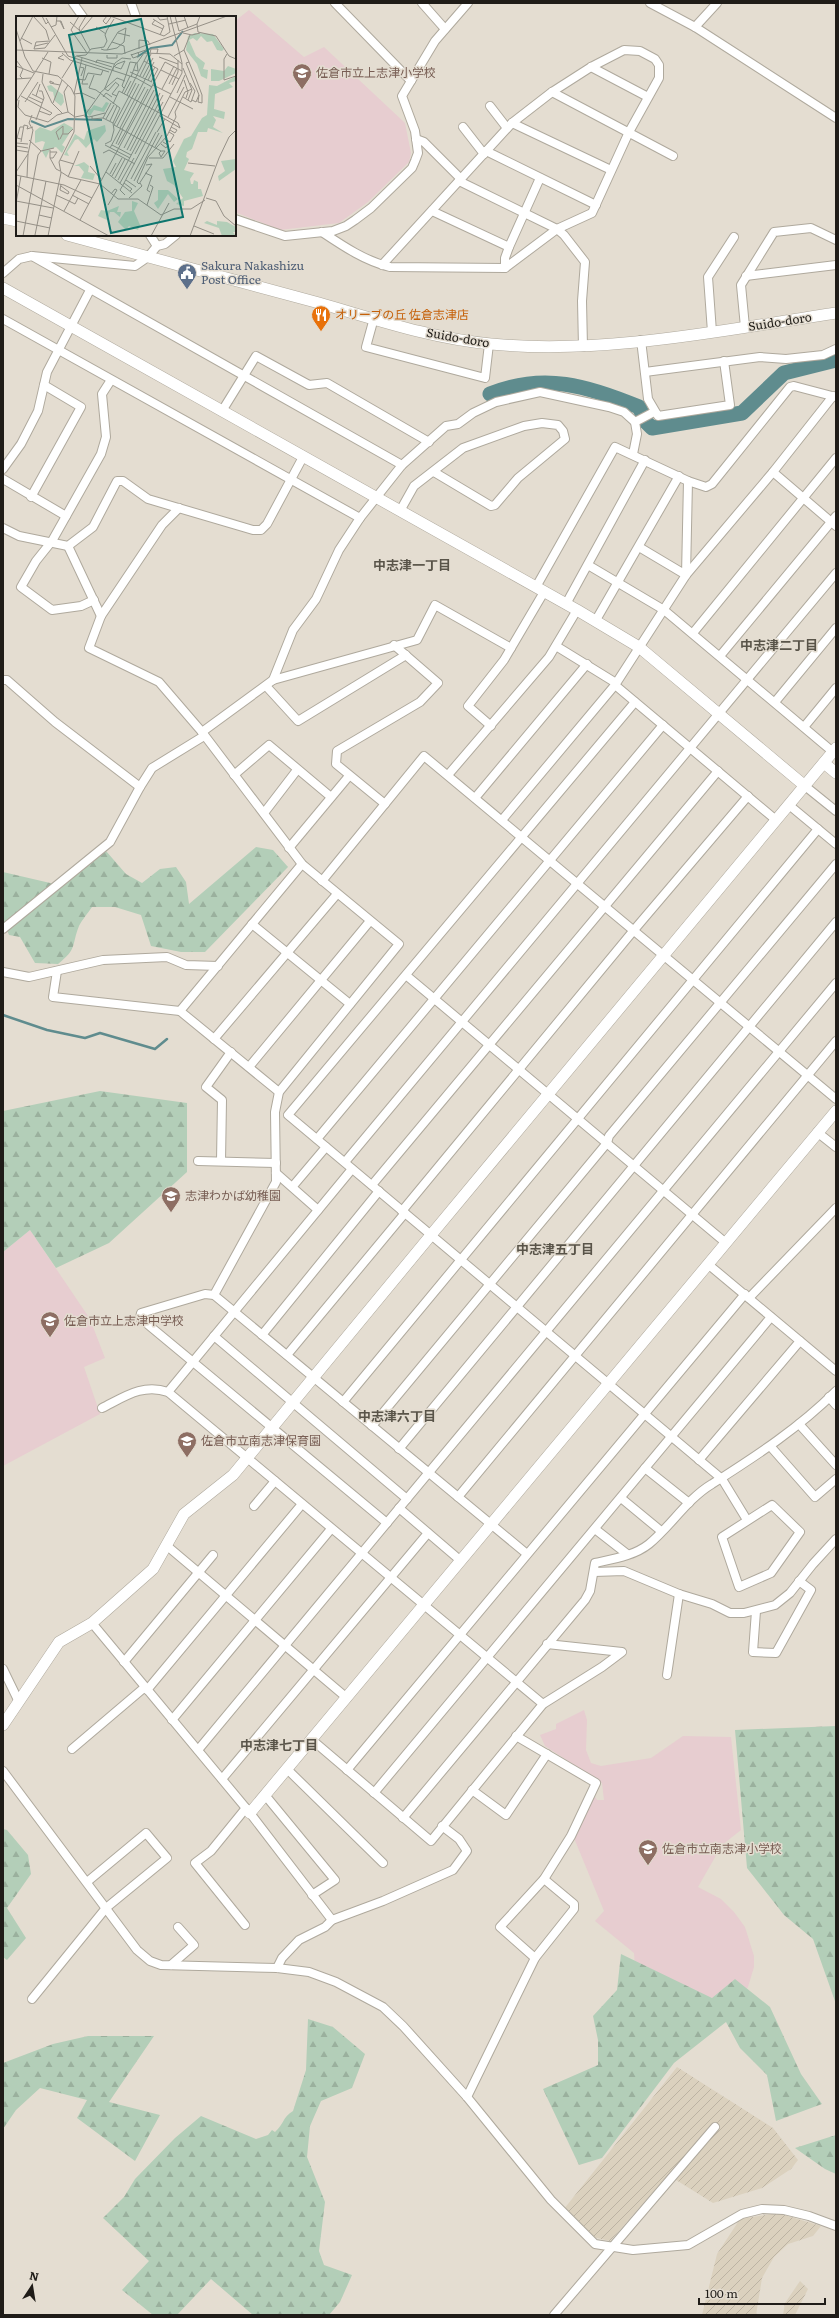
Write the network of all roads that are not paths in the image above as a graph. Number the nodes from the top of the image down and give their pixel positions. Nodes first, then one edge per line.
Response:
1 (73, 3) edge
2 (131, 3) edge
3 (335, 3) edge
4 (422, 3) edge
5 (468, 3) edge
6 (717, 3) edge
7 (653, 4) edge
8 (82, 16) edge
9 (136, 16) edge
10 (695, 27) junction
11 (445, 29) junction
12 (591, 67) junction
13 (411, 81) junction
14 (552, 92) junction
15 (648, 97) junction
16 (490, 106) dead end
17 (836, 118) edge
18 (510, 126) junction
19 (463, 127) dead end
20 (629, 132) junction
21 (416, 139) junction
22 (485, 152) junction
23 (673, 156) dead end
24 (611, 170) junction
25 (540, 178) junction
26 (460, 180) junction
27 (596, 205) junction
28 (432, 211) junction
29 (525, 213) junction
30 (3, 218) edge
31 (236, 219) edge
32 (16, 221) edge
33 (556, 229) junction
34 (322, 232) junction
35 (71, 236) edge
36 (151, 236) edge
37 (175, 236) edge
38 (734, 237) dead end
39 (836, 240) edge
40 (157, 246) junction
41 (509, 247) junction
42 (32, 256) junction
43 (148, 257) junction
44 (382, 265) junction
45 (836, 265) edge
46 (505, 268) junction
47 (3, 273) edge
48 (746, 276) junction
49 (3, 288) edge
50 (90, 290) junction
51 (836, 313) edge
52 (3, 318) edge
53 (374, 318) junction
54 (70, 325) junction
55 (745, 327) junction
56 (712, 332) junction
57 (641, 340) junction
58 (489, 344) junction
59 (583, 347) junction
60 (836, 349) edge
61 (57, 350) junction
62 (724, 361) junction
63 (645, 372) junction
64 (243, 376) junction
65 (111, 380) junction
66 (44, 385) junction
67 (835, 396) edge
68 (222, 411) junction
69 (654, 412) junction
70 (635, 422) junction
71 (429, 442) junction
72 (633, 454) junction
73 (303, 457) junction
74 (836, 458) edge
75 (645, 460) junction
76 (402, 465) junction
77 (3, 469) edge
78 (434, 472) junction
79 (773, 472) junction
80 (679, 476) junction
81 (3, 479) edge
82 (290, 480) junction
83 (688, 481) junction
84 (32, 497) junction
85 (376, 498) junction
86 (803, 498) junction
87 (179, 508) junction
88 (400, 511) junction
89 (66, 516) junction
90 (360, 518) junction
91 (834, 521) edge
92 (3, 528) edge
93 (52, 541) junction
94 (68, 546) junction
95 (639, 547) junction
96 (588, 565) junction
97 (836, 573) edge
98 (686, 575) junction
99 (618, 583) junction
100 (540, 589) junction
101 (94, 600) junction
102 (566, 604) junction
103 (577, 610) junction
104 (664, 610) junction
105 (101, 616) junction
106 (596, 620) junction
107 (836, 628) edge
108 (693, 633) junction
109 (394, 645) junction
110 (556, 646) junction
111 (640, 647) junction
112 (511, 648) junction
113 (406, 655) junction
114 (720, 656) junction
115 (587, 664) junction
116 (3, 680) edge
117 (274, 680) junction
118 (748, 680) junction
119 (615, 684) junction
120 (266, 686) junction
121 (836, 688) edge
122 (635, 702) junction
123 (775, 702) junction
124 (720, 713) junction
125 (663, 725) junction
126 (490, 726) junction
127 (804, 727) junction
128 (203, 734) junction
129 (690, 748) junction
130 (835, 750) edge
131 (824, 764) junction
132 (297, 770) junction
133 (718, 771) junction
134 (836, 773) edge
135 (234, 775) junction
136 (448, 775) junction
137 (349, 776) junction
138 (805, 786) junction
139 (140, 787) junction
140 (748, 796) junction
141 (332, 798) junction
142 (475, 798) junction
143 (384, 804) junction
144 (789, 805) junction
145 (836, 811) edge
146 (264, 813) junction
147 (502, 820) junction
148 (776, 820) junction
149 (818, 829) junction
150 (522, 837) junction
151 (836, 844) edge
152 (289, 848) junction
153 (549, 860) junction
154 (302, 864) junction
155 (836, 864) edge
156 (322, 881) junction
157 (578, 884) junction
158 (337, 894) junction
159 (605, 906) junction
160 (370, 921) junction
161 (836, 922) edge
162 (252, 924) junction
163 (3, 928) edge
164 (634, 930) junction
165 (288, 953) junction
166 (664, 955) junction
167 (218, 966) junction
168 (57, 970) junction
169 (3, 972) edge
170 (407, 976) junction
171 (692, 979) junction
172 (321, 981) junction
173 (836, 983) edge
174 (434, 999) junction
175 (720, 1002) junction
176 (350, 1004) junction
177 (180, 1011) junction
178 (462, 1022) junction
179 (750, 1027) junction
180 (214, 1039) junction
181 (836, 1041) edge
182 (490, 1045) junction
183 (779, 1051) junction
184 (231, 1052) junction
185 (249, 1067) junction
186 (519, 1070) junction
187 (808, 1075) junction
188 (279, 1092) junction
189 (549, 1094) junction
190 (836, 1099) edge
191 (836, 1111) edge
192 (578, 1119) junction
193 (816, 1132) junction
194 (317, 1139) junction
195 (607, 1143) junction
196 (326, 1147) junction
197 (836, 1147) edge
198 (198, 1161) dead end
199 (221, 1161) junction
200 (345, 1162) junction
201 (276, 1163) junction
202 (634, 1166) junction
203 (352, 1169) junction
204 (276, 1173) junction
205 (372, 1185) junction
206 (293, 1186) junction
207 (663, 1190) junction
208 (379, 1191) junction
209 (836, 1208) edge
210 (318, 1210) junction
211 (404, 1212) junction
212 (692, 1214) junction
213 (431, 1234) junction
214 (726, 1243) junction
215 (462, 1260) junction
216 (709, 1265) junction
217 (490, 1285) junction
218 (214, 1295) junction
219 (747, 1296) junction
220 (518, 1308) junction
221 (234, 1312) junction
222 (771, 1317) junction
223 (546, 1332) junction
224 (262, 1334) junction
225 (214, 1336) junction
226 (800, 1341) junction
227 (287, 1355) junction
228 (575, 1356) junction
229 (193, 1362) junction
230 (836, 1371) edge
231 (314, 1377) junction
232 (609, 1384) junction
233 (836, 1391) edge
234 (168, 1392) junction
235 (829, 1397) junction
236 (293, 1402) junction
237 (343, 1402) junction
238 (836, 1405) edge
239 (102, 1408) dead end
240 (644, 1414) junction
241 (799, 1424) junction
242 (372, 1426) junction
243 (272, 1429) junction
244 (671, 1436) junction
245 (771, 1447) junction
246 (400, 1449) junction
247 (248, 1458) junction
248 (699, 1460) junction
249 (836, 1465) edge
250 (645, 1468) junction
251 (429, 1473) junction
252 (836, 1478) edge
253 (722, 1479) junction
254 (274, 1481) junction
255 (458, 1497) junction
256 (621, 1498) junction
257 (407, 1499) junction
258 (302, 1504) junction
259 (689, 1504) junction
260 (254, 1506) dead end
261 (399, 1508) junction
262 (747, 1520) junction
263 (387, 1523) junction
264 (491, 1525) junction
265 (331, 1529) junction
266 (595, 1529) junction
267 (661, 1531) junction
268 (428, 1533) junction
269 (836, 1539) edge
270 (166, 1545) junction
271 (362, 1553) junction
272 (527, 1554) junction
273 (627, 1554) junction
274 (213, 1555) dead end
275 (461, 1561) junction
276 (198, 1572) junction
277 (594, 1572) junction
278 (390, 1577) junction
279 (799, 1582) junction
280 (679, 1594) junction
281 (226, 1596) junction
282 (425, 1605) junction
283 (756, 1611) junction
284 (256, 1620) junction
285 (92, 1623) junction
286 (460, 1635) junction
287 (547, 1644) junction
288 (286, 1645) junction
289 (488, 1658) junction
290 (124, 1662) junction
291 (3, 1669) edge
292 (314, 1669) junction
293 (667, 1675) dead end
294 (517, 1682) junction
295 (146, 1689) junction
296 (347, 1698) junction
297 (19, 1702) junction
298 (543, 1704) junction
299 (172, 1720) junction
300 (3, 1725) edge
301 (516, 1736) junction
302 (311, 1739) junction
303 (72, 1749) dead end
304 (198, 1750) junction
305 (547, 1754) junction
306 (287, 1769) junction
307 (347, 1770) junction
308 (3, 1771) edge
309 (222, 1779) junction
310 (472, 1790) junction
311 (374, 1793) junction
312 (265, 1795) junction
313 (248, 1810) junction
314 (403, 1818) junction
315 (442, 1826) junction
316 (383, 1863) dead end
317 (544, 1879) junction
318 (87, 1882) junction
319 (312, 1895) junction
320 (106, 1908) junction
321 (332, 1920) junction
322 (244, 1925) dead end
323 (178, 1927) dead end
324 (535, 1958) junction
325 (170, 1965) junction
326 (277, 1968) junction
327 (32, 1999) dead end
328 (467, 2097) junction
329 (716, 2128) dead end
330 (836, 2226) edge
331 (613, 2248) junction
332 (554, 2315) edge

1 - 8 street
2 - 9 street
3 - 13 street
4 - 11 street
5 - 11 street
6 - 10 street
7 - 10 street
10 - 17 street
11 - 13 street
12 - 14 street
12 - 15 street
12 - 15 street
13 - 21 street
14 - 18 street
14 - 20 street
15 - 20 street
16 - 18 street
18 - 22 street
18 - 24 street
19 - 22 street
20 - 23 street
20 - 24 street
21 - 26 street
21 - 34 street
22 - 25 street
22 - 26 street
24 - 27 street
25 - 27 street
25 - 29 street
26 - 28 street
26 - 29 street
27 - 33 street
28 - 41 street
28 - 44 street
29 - 33 street
29 - 41 street
30 - 32 street
31 - 34 street
33 - 46 street
33 - 59 street
34 - 44 street
35 - 43 street, Suido-doro
36 - 40 street
37 - 40 street
38 - 56 street
39 - 48 street
40 - 43 street
41 - 46 street
42 - 43 street
42 - 47 street
42 - 50 street
43 - 53 street, Suido-doro
44 - 46 street
45 - 48 street
48 - 55 street
49 - 54 street
50 - 54 street
50 - 64 street
51 - 55 street, Suido-doro
52 - 61 street
53 - 58 street, Suido-doro
53 - 58 street
54 - 61 street
54 - 68 street
55 - 56 street, Suido-doro
56 - 57 street, Suido-doro
57 - 59 street, Suido-doro
57 - 63 street
58 - 59 street, Suido-doro
60 - 62 street
61 - 65 street
61 - 66 street
62 - 63 street
62 - 69 street
63 - 69 street
64 - 68 street
64 - 71 street
64 - 76 street
65 - 82 street
65 - 89 street
66 - 77 street
66 - 84 street
67 - 79 street
67 - 83 street
68 - 73 street
69 - 70 street
70 - 71 street
70 - 72 street
71 - 76 street
72 - 75 street
72 - 100 street
73 - 82 street
73 - 85 street
74 - 86 street
75 - 80 street
75 - 96 street
76 - 85 street
78 - 78 street
78 - 88 street
79 - 86 street
79 - 98 street
80 - 83 street
80 - 95 street
81 - 84 street
82 - 87 street
82 - 90 street
83 - 98 street
84 - 89 street
85 - 88 street
85 - 90 street
86 - 91 street
86 - 108 street
87 - 94 street
87 - 105 street
88 - 100 street
89 - 93 street
90 - 117 street
91 - 114 street
92 - 93 street
93 - 94 street
93 - 101 street
94 - 101 street
95 - 98 street
95 - 99 street
96 - 99 street
96 - 102 street
97 - 118 street
98 - 104 street
99 - 104 street
99 - 106 street
100 - 102 street
100 - 112 street
101 - 105 street
102 - 103 street
103 - 106 street
103 - 110 street
104 - 108 street
104 - 111 street
105 - 128 street
106 - 111 street
107 - 123 street
108 - 114 street
109 - 112 street
109 - 113 street
109 - 117 street
110 - 115 street
110 - 126 street
111 - 119 street
111 - 124 street
112 - 126 street
113 - 120 street
113 - 137 street
114 - 118 street
115 - 119 street
115 - 142 street
116 - 139 street
117 - 120 street
118 - 123 street
118 - 124 street
119 - 122 street
119 - 147 street
120 - 128 street
121 - 127 street
122 - 125 street
122 - 150 street
123 - 127 street
124 - 129 street
124 - 138 street
125 - 129 street
125 - 153 street
126 - 136 street
127 - 130 street
128 - 135 street
128 - 139 street
129 - 133 street
129 - 157 street
130 - 131 street
131 - 134 street
131 - 138 street
132 - 135 street
132 - 141 street
132 - 146 street
133 - 140 street
133 - 159 street
135 - 146 street
136 - 142 street
136 - 143 street
137 - 141 street
137 - 143 street
138 - 144 street
138 - 145 street
139 - 163 street
140 - 148 street
140 - 164 street
141 - 152 street
142 - 147 street
143 - 156 street
144 - 148 street
144 - 149 street
146 - 152 street
147 - 150 street
148 - 166 street
149 - 151 street
149 - 171 street
150 - 153 street
150 - 170 street
152 - 154 street
153 - 157 street
153 - 174 street
154 - 156 street
154 - 162 street
155 - 175 street
156 - 158 street
157 - 159 street
157 - 178 street
158 - 160 street
158 - 165 street
159 - 164 street
159 - 182 street
160 - 172 street
160 - 176 street
161 - 179 street
162 - 165 street
162 - 167 street
164 - 166 street
164 - 186 street
165 - 172 street
165 - 180 street
166 - 171 street
166 - 189 street
167 - 168 street
167 - 177 street
168 - 169 street
168 - 177 street
170 - 174 street
170 - 194 street
171 - 175 street
171 - 192 street
172 - 176 street
172 - 185 street
173 - 183 street
174 - 178 street
174 - 194 street
175 - 179 street
175 - 195 street
176 - 188 street
177 - 180 street
178 - 182 street
178 - 200 street
179 - 183 street
179 - 202 street
180 - 184 street
181 - 187 street
182 - 186 street
182 - 205 street
183 - 187 street
183 - 207 street
184 - 185 street
184 - 199 street
185 - 188 street
186 - 189 street
186 - 211 street
187 - 190 street
187 - 212 street
188 - 201 street
189 - 192 street
189 - 213 street
191 - 193 street
192 - 195 street
192 - 215 street
193 - 197 street
193 - 214 street
194 - 196 street
195 - 202 street
195 - 217 street
196 - 200 street
196 - 206 street
198 - 199 street
199 - 201 street
200 - 203 street
201 - 204 street
202 - 207 street
202 - 220 street
203 - 205 street
203 - 210 street
204 - 206 street
204 - 218 street
205 - 208 street
206 - 210 street
207 - 212 street
207 - 223 street
208 - 211 street
208 - 224 street
209 - 219 street
210 - 221 street
211 - 213 street
211 - 227 street
212 - 214 street
212 - 228 street
213 - 215 street
213 - 231 street
214 - 216 street
215 - 217 street
215 - 237 street
216 - 219 street
216 - 232 street
217 - 220 street
217 - 242 street
218 - 221 street
218 - 229 street
219 - 222 street
219 - 240 street
220 - 223 street
220 - 246 street
221 - 224 street
221 - 225 street
222 - 226 street
222 - 244 street
223 - 228 street
223 - 251 street
224 - 227 street
225 - 229 street
225 - 236 street
226 - 230 street
226 - 248 street
227 - 231 street
228 - 232 street
228 - 255 street
229 - 234 street
229 - 243 street
231 - 236 street
231 - 237 street
232 - 240 street
232 - 264 street
233 - 235 street
234 - 239 street
234 - 247 street
235 - 238 street
235 - 241 street
236 - 243 street
236 - 257 street
237 - 242 street
240 - 244 street
240 - 272 street
241 - 245 street
241 - 249 street
242 - 246 street
243 - 247 street
243 - 263 street
244 - 248 street
244 - 250 street
245 - 252 street
245 - 253 street
246 - 251 street
247 - 254 street
247 - 270 street
248 - 253 street
250 - 256 street
250 - 259 street
251 - 255 street
251 - 257 street
253 - 259 street
253 - 262 street
254 - 258 street
254 - 260 street
255 - 264 street
256 - 266 street
256 - 267 street
257 - 261 street
258 - 265 street
258 - 281 street
259 - 267 street
261 - 263 street
261 - 268 street
262 - 262 street
263 - 271 street
264 - 272 street
264 - 275 street
265 - 271 street
265 - 284 street
266 - 273 street
266 - 289 street
267 - 273 street
268 - 275 street
268 - 278 street
269 - 279 street
270 - 276 street
270 - 285 street
271 - 278 street
271 - 288 street
272 - 286 street
273 - 277 street
274 - 276 street
275 - 282 street
276 - 281 street
276 - 290 street
277 - 280 street
277 - 287 street
278 - 282 street
278 - 292 street
279 - 283 street
279 - 283 street
280 - 283 street
280 - 293 street
281 - 284 street
281 - 295 street
282 - 286 street
282 - 296 street
284 - 288 street
284 - 299 street
285 - 290 street
285 - 297 street
286 - 289 street
286 - 307 street
287 - 294 street
287 - 298 street
288 - 292 street
288 - 304 street
289 - 294 street
289 - 311 street
290 - 295 street
291 - 297 street
292 - 296 street
292 - 309 street
294 - 298 street
294 - 314 street
295 - 299 street
295 - 303 street
296 - 302 street
297 - 300 street
298 - 301 street
299 - 304 street
301 - 305 street
301 - 310 street
302 - 306 street
302 - 307 street
304 - 309 street
305 - 310 street
305 - 317 street
306 - 312 street
306 - 316 street
307 - 311 street
308 - 318 street
309 - 313 street
310 - 315 street
311 - 314 street
312 - 313 street
312 - 319 street
313 - 319 street
313 - 322 street
314 - 315 street
315 - 321 street
317 - 324 street
317 - 324 street
318 - 320 street
318 - 320 street
319 - 321 street
320 - 325 street
320 - 327 street
321 - 326 street
323 - 325 street
324 - 328 street
325 - 326 street
326 - 328 street
328 - 331 street
329 - 331 street
330 - 331 street
331 - 332 street

